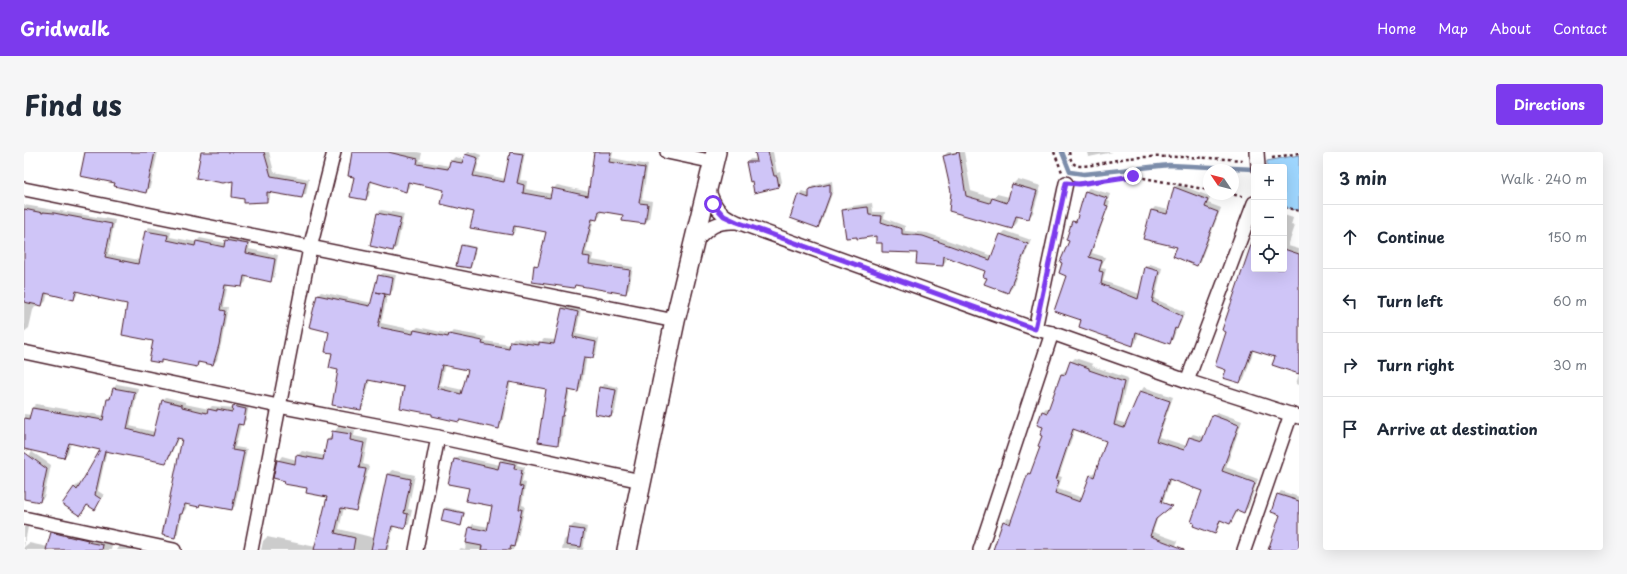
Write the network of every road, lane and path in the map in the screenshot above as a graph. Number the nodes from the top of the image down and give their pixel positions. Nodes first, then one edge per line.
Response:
1 (334, 152) edge
2 (667, 152) edge
3 (1054, 152) edge
4 (1069, 152) edge
5 (1299, 153) edge
6 (715, 157) edge
7 (1258, 160) edge
8 (1066, 183) junction
9 (708, 187) junction
10 (24, 189) edge
11 (1203, 189) edge
12 (1287, 208) edge
13 (1251, 211) edge
14 (1299, 211) edge
15 (737, 222) junction
16 (694, 243) junction
17 (310, 248) junction
18 (675, 321) junction
19 (1035, 329) junction
20 (1052, 333) junction
21 (24, 352) edge
22 (1187, 381) junction
23 (278, 406) junction
24 (1295, 415) edge
25 (438, 437) junction
26 (642, 481) junction
27 (24, 518) edge
28 (174, 550) edge
29 (251, 550) edge
30 (416, 550) edge
31 (627, 550) edge
32 (980, 550) edge
33 (1244, 550) edge

1 - 17 street
2 - 6 street
3 - 8 path
4 - 7 path
5 - 7 path
6 - 9 street
8 - 11 path
8 - 19 street
9 - 15 street
9 - 16 street
10 - 17 street
12 - 14 path
13 - 22 street
15 - 16 street
15 - 19 street
16 - 18 street
17 - 18 street
17 - 23 street
18 - 26 street
19 - 20 street
20 - 22 street
20 - 32 street
21 - 23 street
22 - 24 street
23 - 25 street
23 - 29 street
24 - 33 street
25 - 26 street
25 - 30 street
26 - 31 street
27 - 28 street

